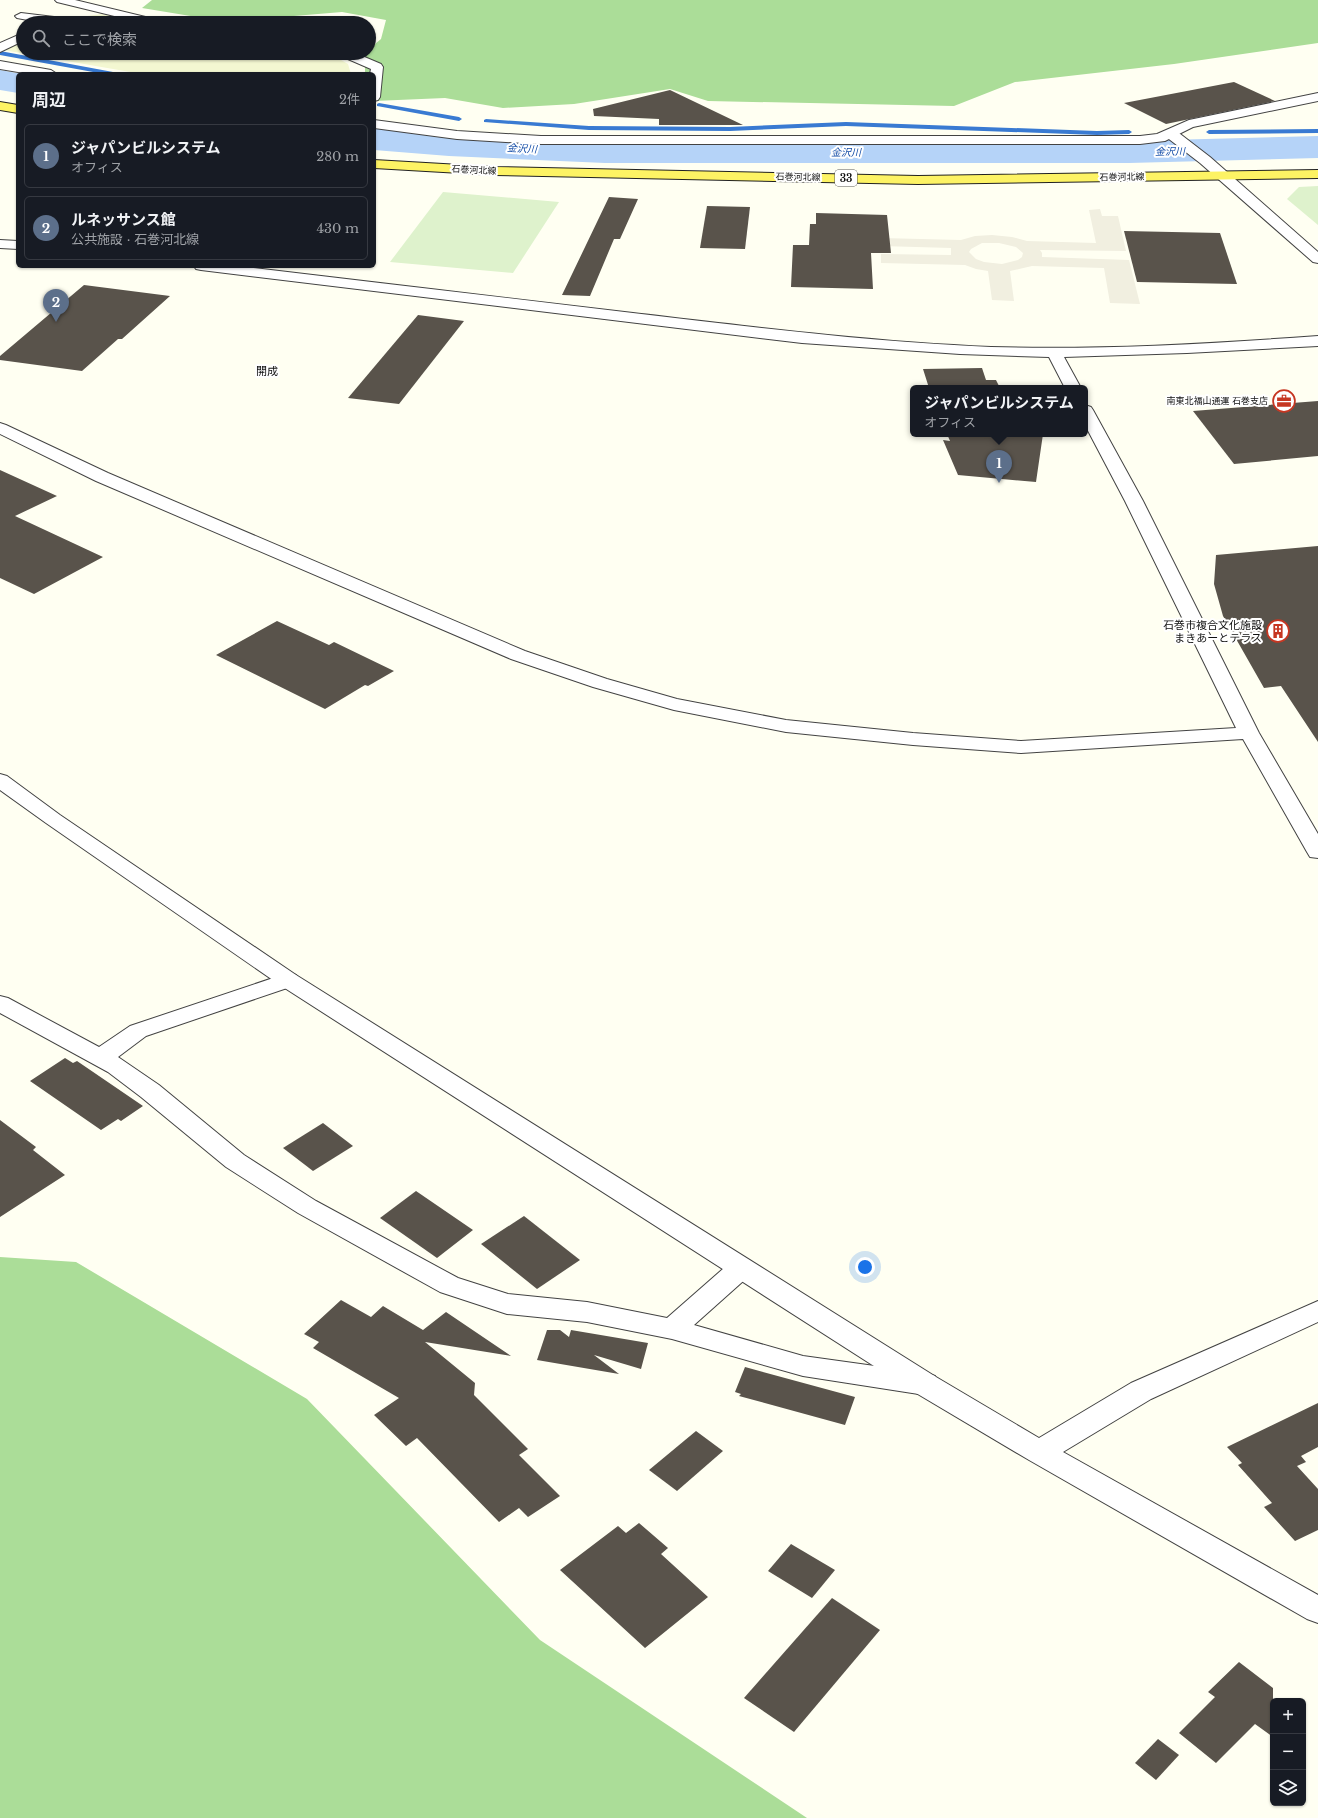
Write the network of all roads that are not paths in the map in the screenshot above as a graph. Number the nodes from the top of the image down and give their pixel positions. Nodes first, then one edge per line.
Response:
1 (61, 0) edge
2 (128, 16) edge
3 (16, 40) edge
4 (0, 48) edge
5 (361, 60) edge
6 (0, 65) edge
7 (40, 72) edge
8 (376, 77) edge
9 (1318, 97) edge
10 (0, 106) edge
11 (16, 109) edge
12 (376, 124) edge
13 (1170, 133) junction
14 (376, 164) edge
15 (1318, 174) edge
16 (1224, 176) junction
17 (0, 244) edge
18 (16, 245) edge
19 (1318, 259) edge
20 (219, 268) edge
21 (1318, 341) edge
22 (1054, 352) junction
23 (1071, 385) edge
24 (1088, 416) edge
25 (0, 428) edge
26 (1249, 734) junction
27 (0, 780) edge
28 (1318, 852) edge
29 (288, 980) junction
30 (0, 1003) edge
31 (100, 1058) junction
32 (741, 1268) junction
33 (1318, 1311) edge
34 (672, 1329) junction
35 (926, 1384) junction
36 (1039, 1452) junction
37 (1318, 1610) edge

1 - 2 street
3 - 4 street
5 - 8 street
6 - 7 street
9 - 13 street
10 - 11 main road
12 - 13 street
13 - 16 street
14 - 16 main road, 石巻河北線 / 33
15 - 16 main road, 石巻河北線 / 33
16 - 19 street
17 - 18 street
20 - 22 street
21 - 22 street
22 - 23 street
24 - 26 street
25 - 26 street
26 - 28 street
27 - 29 street
29 - 31 street
29 - 32 street
30 - 31 street
31 - 34 street
32 - 34 street
32 - 35 street
33 - 36 street
34 - 35 street
35 - 36 street
36 - 37 street

